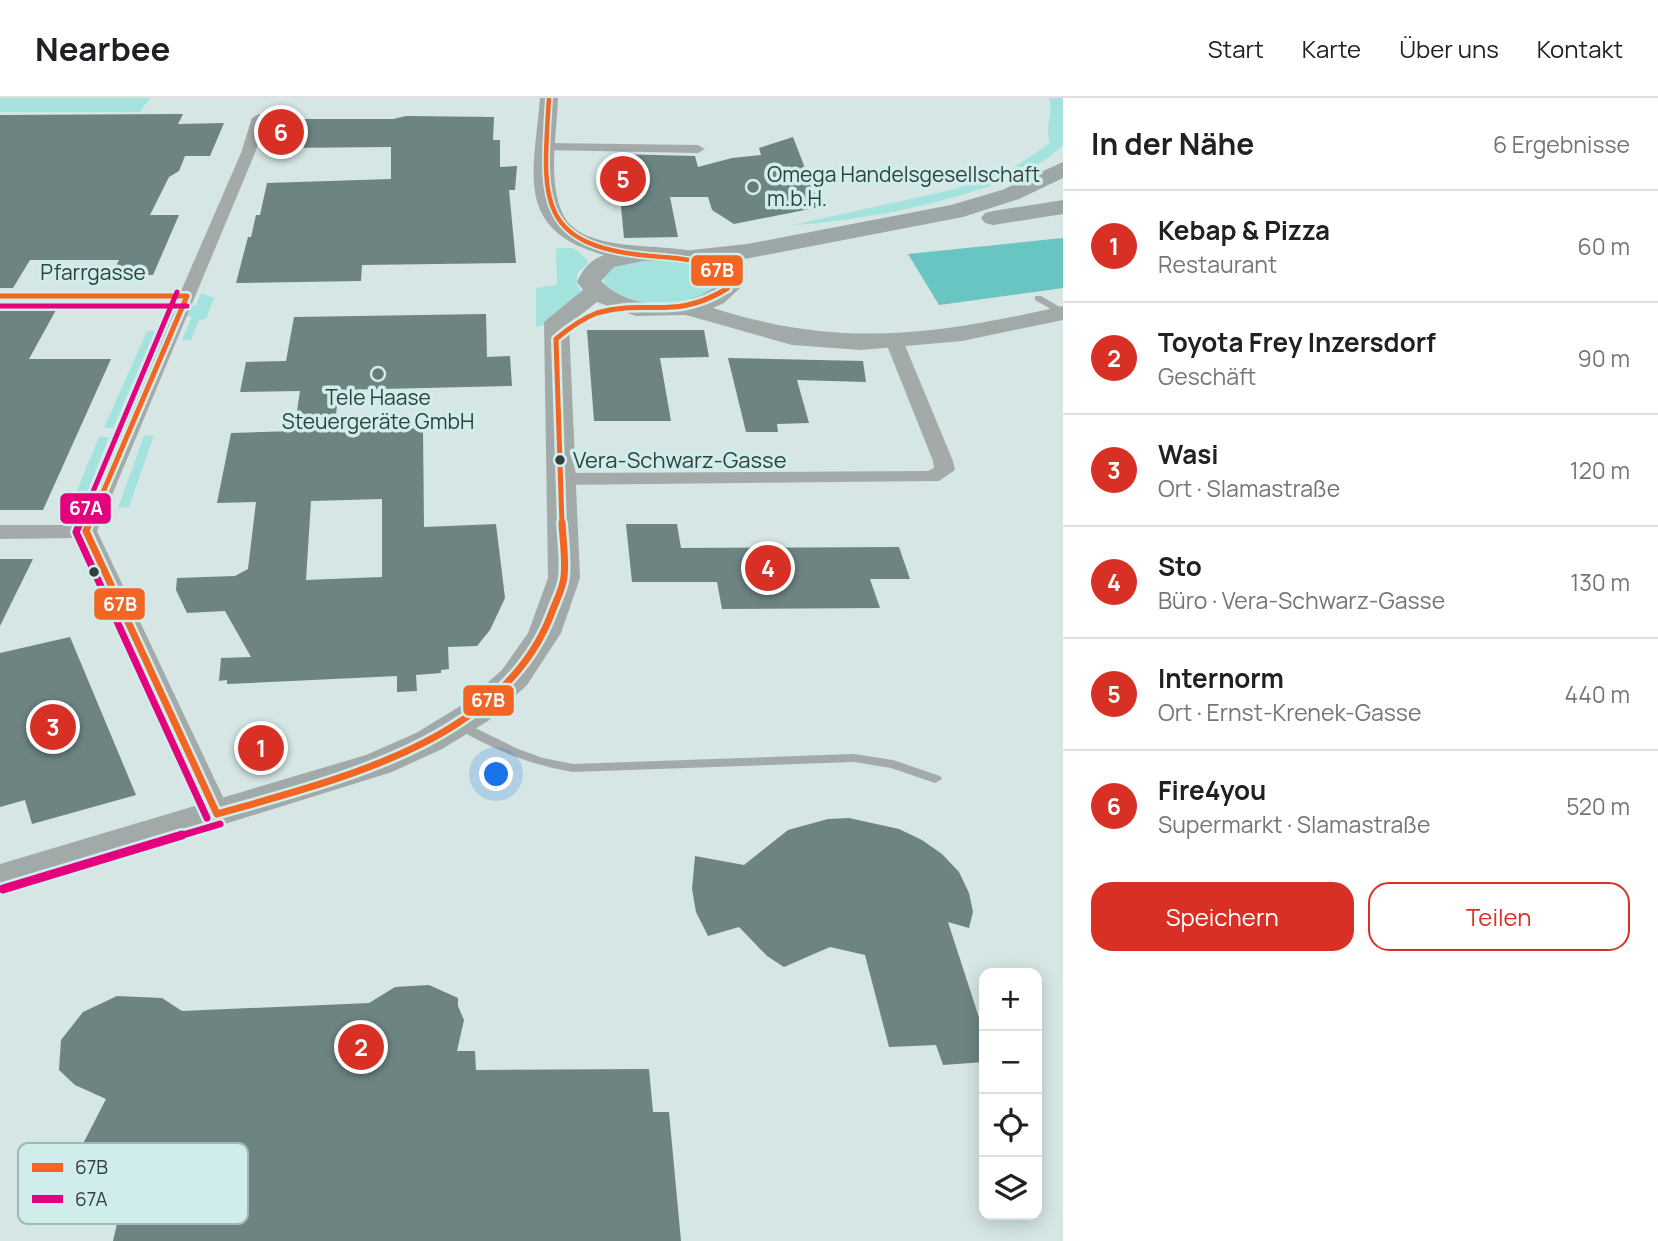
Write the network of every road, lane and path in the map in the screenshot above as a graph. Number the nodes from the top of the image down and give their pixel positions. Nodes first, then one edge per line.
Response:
1 (549, 98) edge
2 (259, 118) dead end
3 (546, 147) junction
4 (698, 149) dead end
5 (1063, 169) edge
6 (1063, 199) edge
7 (1063, 207) edge
8 (1063, 217) edge
9 (965, 222) junction
10 (892, 225) junction
11 (572, 234) junction
12 (634, 255) junction
13 (692, 258) junction
14 (602, 264) junction
15 (724, 287) junction
16 (595, 292) junction
17 (0, 296) edge
18 (187, 296) junction
19 (1038, 298) dead end
20 (627, 306) junction
21 (689, 308) junction
22 (1063, 313) edge
23 (556, 339) junction
24 (831, 340) junction
25 (895, 343) junction
26 (558, 479) junction
27 (86, 531) junction
28 (0, 532) edge
29 (459, 724) junction
30 (934, 779) dead end
31 (217, 814) junction
32 (0, 878) edge

1 - 3 main road
2 - 18 street
3 - 4 street
3 - 11 main road
5 - 10 highway
6 - 10 highway
7 - 9 highway
8 - 9 highway
9 - 15 highway
10 - 13 highway
11 - 12 main road
11 - 14 main road
12 - 13 main road
12 - 14 main road
13 - 15 main road
14 - 16 main road
15 - 21 main road
15 - 24 main road
16 - 20 main road
16 - 23 main road
17 - 18 street, Pfarrgasse
18 - 27 street
19 - 22 lane
20 - 21 main road
20 - 23 main road
21 - 24 main road
22 - 25 main road
23 - 26 main road
24 - 25 main road
25 - 26 street
26 - 29 main road
27 - 28 street
27 - 31 street
29 - 30 lane
29 - 31 main road
31 - 32 main road

